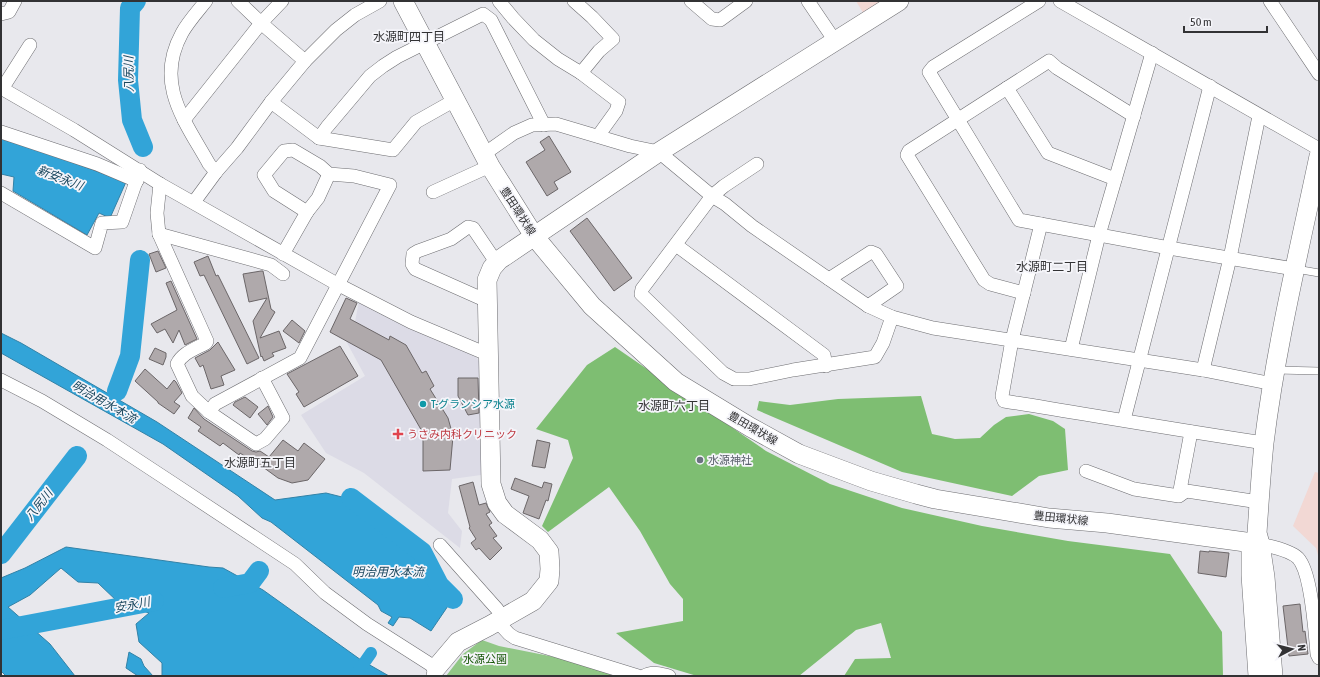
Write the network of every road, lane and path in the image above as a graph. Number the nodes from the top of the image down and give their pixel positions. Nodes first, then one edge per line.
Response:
1 (15, 1) edge
2 (206, 1) edge
3 (238, 1) edge
4 (282, 1) edge
5 (380, 1) edge
6 (403, 1) edge
7 (499, 1) edge
8 (574, 1) edge
9 (691, 1) edge
10 (746, 1) edge
11 (808, 1) edge
12 (899, 1) edge
13 (1039, 1) edge
14 (1060, 1) edge
15 (1270, 1) edge
16 (1, 14) edge
17 (261, 23) junction
18 (835, 41) junction
19 (425, 43) junction
20 (30, 45) dead end
21 (1152, 53) junction
22 (305, 61) junction
23 (581, 73) junction
24 (1319, 74) edge
25 (1210, 86) junction
26 (2, 88) edge
27 (1007, 88) junction
28 (455, 100) junction
29 (271, 102) junction
30 (1134, 116) junction
31 (1259, 116) junction
32 (958, 118) junction
33 (184, 120) junction
34 (544, 125) junction
35 (1, 132) edge
36 (598, 136) junction
37 (319, 138) junction
38 (1319, 149) edge
39 (659, 152) junction
40 (1319, 156) edge
41 (487, 160) junction
42 (758, 164) dead end
43 (216, 172) junction
44 (329, 174) junction
45 (139, 176) junction
46 (1115, 179) junction
47 (160, 184) junction
48 (433, 192) dead end
49 (1, 193) edge
50 (712, 196) junction
51 (194, 202) junction
52 (306, 212) junction
53 (1041, 224) junction
54 (159, 234) junction
55 (1099, 235) junction
56 (534, 236) junction
57 (676, 245) junction
58 (1168, 248) junction
59 (283, 254) junction
60 (1230, 258) junction
61 (496, 262) junction
62 (1294, 269) junction
63 (1319, 273) edge
64 (282, 274) dead end
65 (829, 279) junction
66 (338, 284) junction
67 (1024, 293) junction
68 (487, 301) junction
69 (868, 306) junction
70 (892, 317) junction
71 (1012, 340) junction
72 (1071, 349) junction
73 (487, 354) junction
74 (1139, 361) junction
75 (826, 366) junction
76 (1203, 370) junction
77 (1319, 371) edge
78 (1274, 377) junction
79 (262, 378) junction
80 (1, 380) edge
81 (209, 412) junction
82 (1124, 420) junction
83 (1191, 432) junction
84 (1264, 442) junction
85 (1086, 471) dead end
86 (1186, 491) junction
87 (1259, 502) junction
88 (1256, 540) junction
89 (440, 545) dead end
90 (500, 620) junction
91 (1319, 658) edge
92 (434, 672) edge
93 (638, 676) edge
94 (644, 676) edge
95 (669, 676) edge
96 (1258, 676) edge
97 (1273, 676) edge

1 - 16 street
2 - 33 street
3 - 17 street
4 - 17 street
5 - 22 street
6 - 19 street, 豊田環状線
7 - 23 street
8 - 23 street
9 - 10 street
11 - 18 street
12 - 18 street
13 - 32 street
14 - 21 street
15 - 24 street
17 - 22 street
17 - 33 street
18 - 39 street
19 - 28 street, 豊田環状線
19 - 34 street
19 - 37 street
20 - 26 street
21 - 25 street
21 - 30 street
22 - 29 street
23 - 36 street
25 - 31 street
25 - 58 street
26 - 45 street
27 - 30 street
27 - 32 street
27 - 46 street
28 - 37 street
28 - 41 street, 豊田環状線
29 - 37 street
29 - 43 street
30 - 46 street
31 - 38 street
31 - 60 street
32 - 53 street
32 - 67 street
33 - 43 street
34 - 36 street
34 - 41 street
35 - 45 street
36 - 39 street
39 - 50 street
39 - 56 street
40 - 62 street
41 - 48 street
41 - 56 street, 豊田環状線
42 - 50 street
43 - 51 street
44 - 52 street
44 - 52 street
44 - 66 street
45 - 47 street
45 - 49 street
46 - 55 street
47 - 51 street
47 - 54 street
50 - 57 street
50 - 65 street
51 - 59 street
52 - 59 street
53 - 55 street
53 - 67 street
54 - 64 street
54 - 81 street
55 - 58 street
55 - 72 street
56 - 61 street
56 - 88 street, 豊田環状線
57 - 75 street
57 - 75 street
58 - 60 street
58 - 74 street
59 - 66 street
60 - 62 street
60 - 76 street
61 - 68 street
61 - 68 street
62 - 63 lane
62 - 78 street
65 - 69 street
65 - 69 street
66 - 73 street
66 - 79 street
67 - 71 street
68 - 73 street
69 - 70 street
70 - 71 street
70 - 75 street
71 - 72 street
71 - 82 street
72 - 74 street
73 - 90 street
74 - 76 street
74 - 82 street
76 - 78 street
77 - 78 lane
78 - 84 street
79 - 81 street
79 - 81 street
80 - 92 street
82 - 83 street
83 - 84 street
83 - 86 street
84 - 87 street
85 - 86 street
86 - 87 street
87 - 88 street
88 - 91 street
88 - 96 street
88 - 97 street
89 - 90 street
90 - 92 street
90 - 93 street
94 - 95 street

